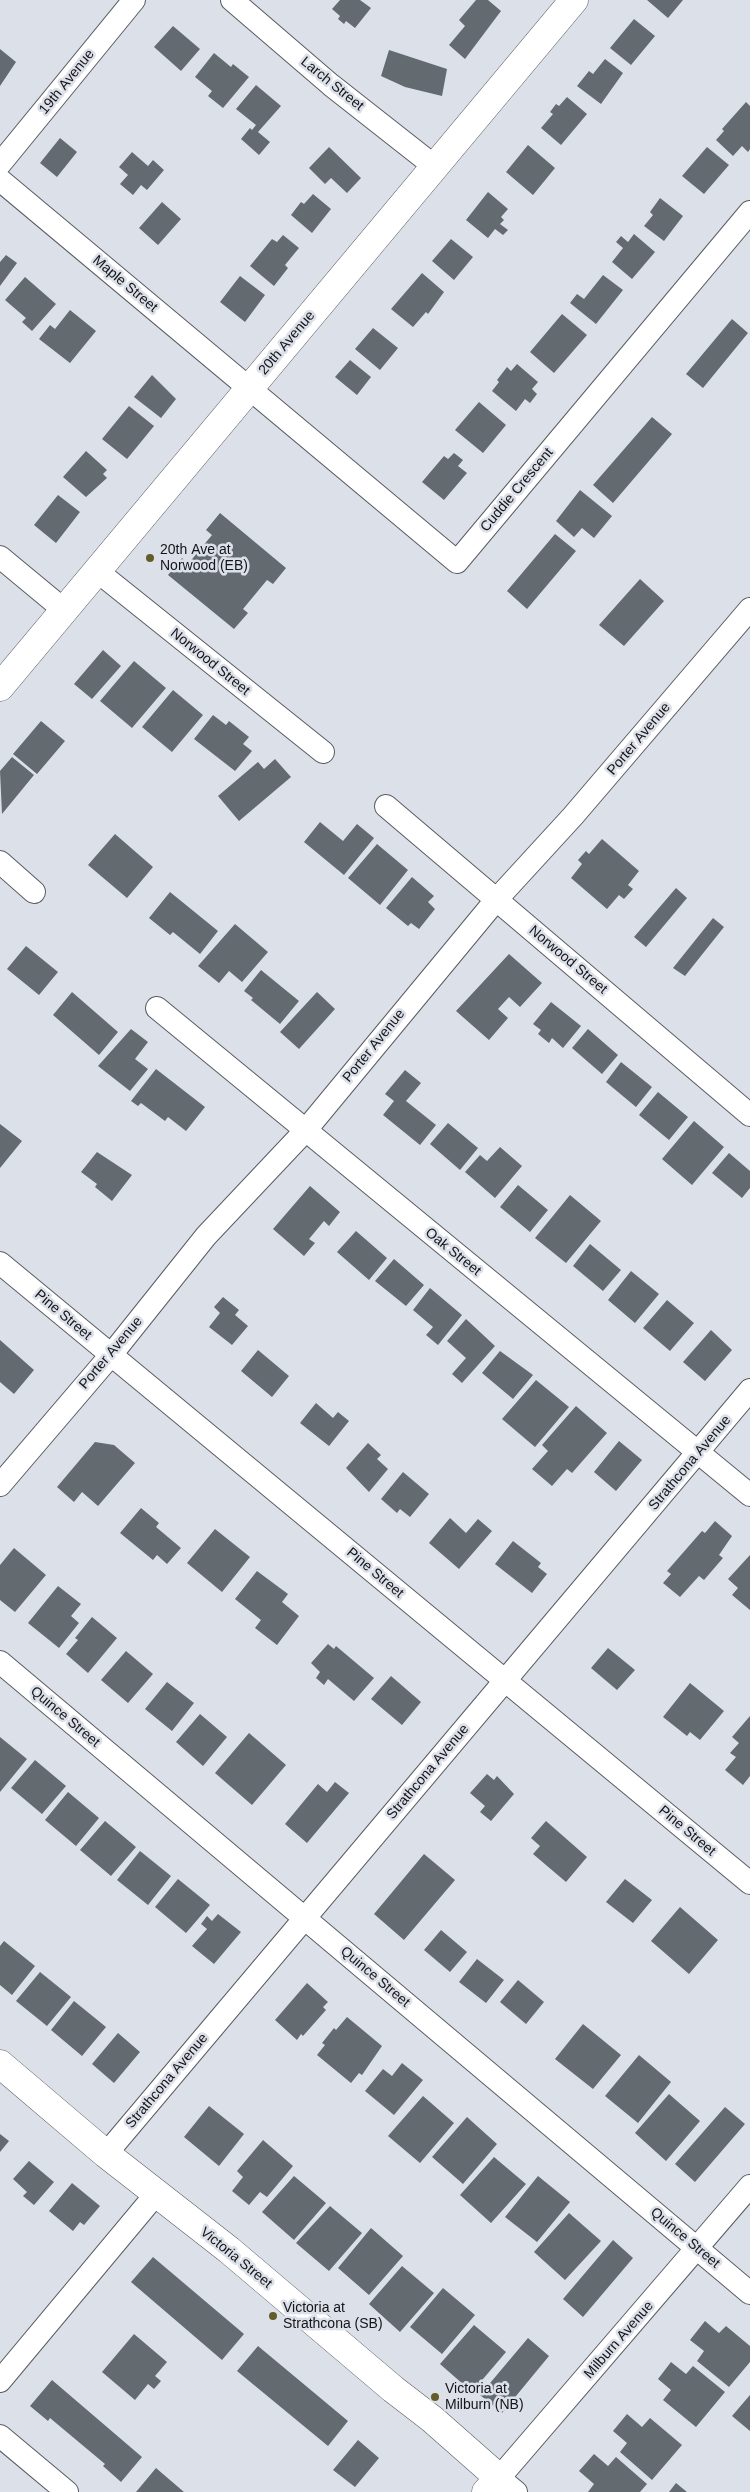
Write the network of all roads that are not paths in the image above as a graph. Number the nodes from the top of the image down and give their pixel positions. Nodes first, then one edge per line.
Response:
1 (134, 0) edge
2 (232, 0) edge
3 (574, 0) edge
4 (0, 164) edge
5 (434, 166) junction
6 (0, 180) edge
7 (750, 212) edge
8 (250, 387) junction
9 (0, 557) edge
10 (97, 571) junction
11 (750, 609) edge
12 (64, 610) junction
13 (0, 687) edge
14 (322, 752) dead end
15 (386, 806) dead end
16 (0, 862) edge
17 (34, 892) dead end
18 (496, 900) junction
19 (157, 1008) dead end
20 (750, 1114) edge
21 (305, 1131) junction
22 (0, 1263) edge
23 (110, 1355) junction
24 (750, 1390) edge
25 (699, 1452) junction
26 (0, 1485) edge
27 (750, 1495) edge
28 (0, 1662) edge
29 (505, 1680) junction
30 (750, 1884) edge
31 (304, 1918) junction
32 (0, 2064) edge
33 (106, 2154) junction
34 (750, 2186) edge
35 (156, 2194) junction
36 (698, 2248) junction
37 (750, 2293) edge
38 (0, 2381) edge
39 (0, 2436) edge
40 (500, 2487) edge
41 (67, 2492) edge

1 - 4 street, 19th Avenue
2 - 5 street, Larch Street
3 - 5 street, 20th Avenue
5 - 8 street, 20th Avenue
6 - 8 street, Maple Street
7 - 8 street, Cuddie Crescent
8 - 10 street, 20th Avenue
9 - 12 street
10 - 12 street, 20th Avenue
10 - 14 street, Norwood Street
11 - 18 street, Porter Avenue
12 - 13 street, 20th Avenue
15 - 18 street, Norwood Street
16 - 17 street
18 - 20 street, Norwood Street
18 - 21 street, Porter Avenue
19 - 21 street, Oak Street
21 - 23 street, Porter Avenue
21 - 25 street, Oak Street
22 - 23 street, Pine Street
23 - 26 street, Porter Avenue
23 - 29 street, Pine Street
24 - 25 street, Strathcona Avenue
25 - 27 street, Oak Street
25 - 29 street, Strathcona Avenue
28 - 31 street, Quince Street
29 - 30 street, Pine Street
29 - 31 street, Strathcona Avenue
31 - 33 street, Strathcona Avenue
31 - 36 street, Quince Street
32 - 33 street, Victoria Street
33 - 35 street, Victoria Street
34 - 36 street, Milburn Avenue
35 - 38 street
35 - 40 street, Victoria Street
36 - 37 street, Quince Street
36 - 40 street, Milburn Avenue
39 - 41 street

